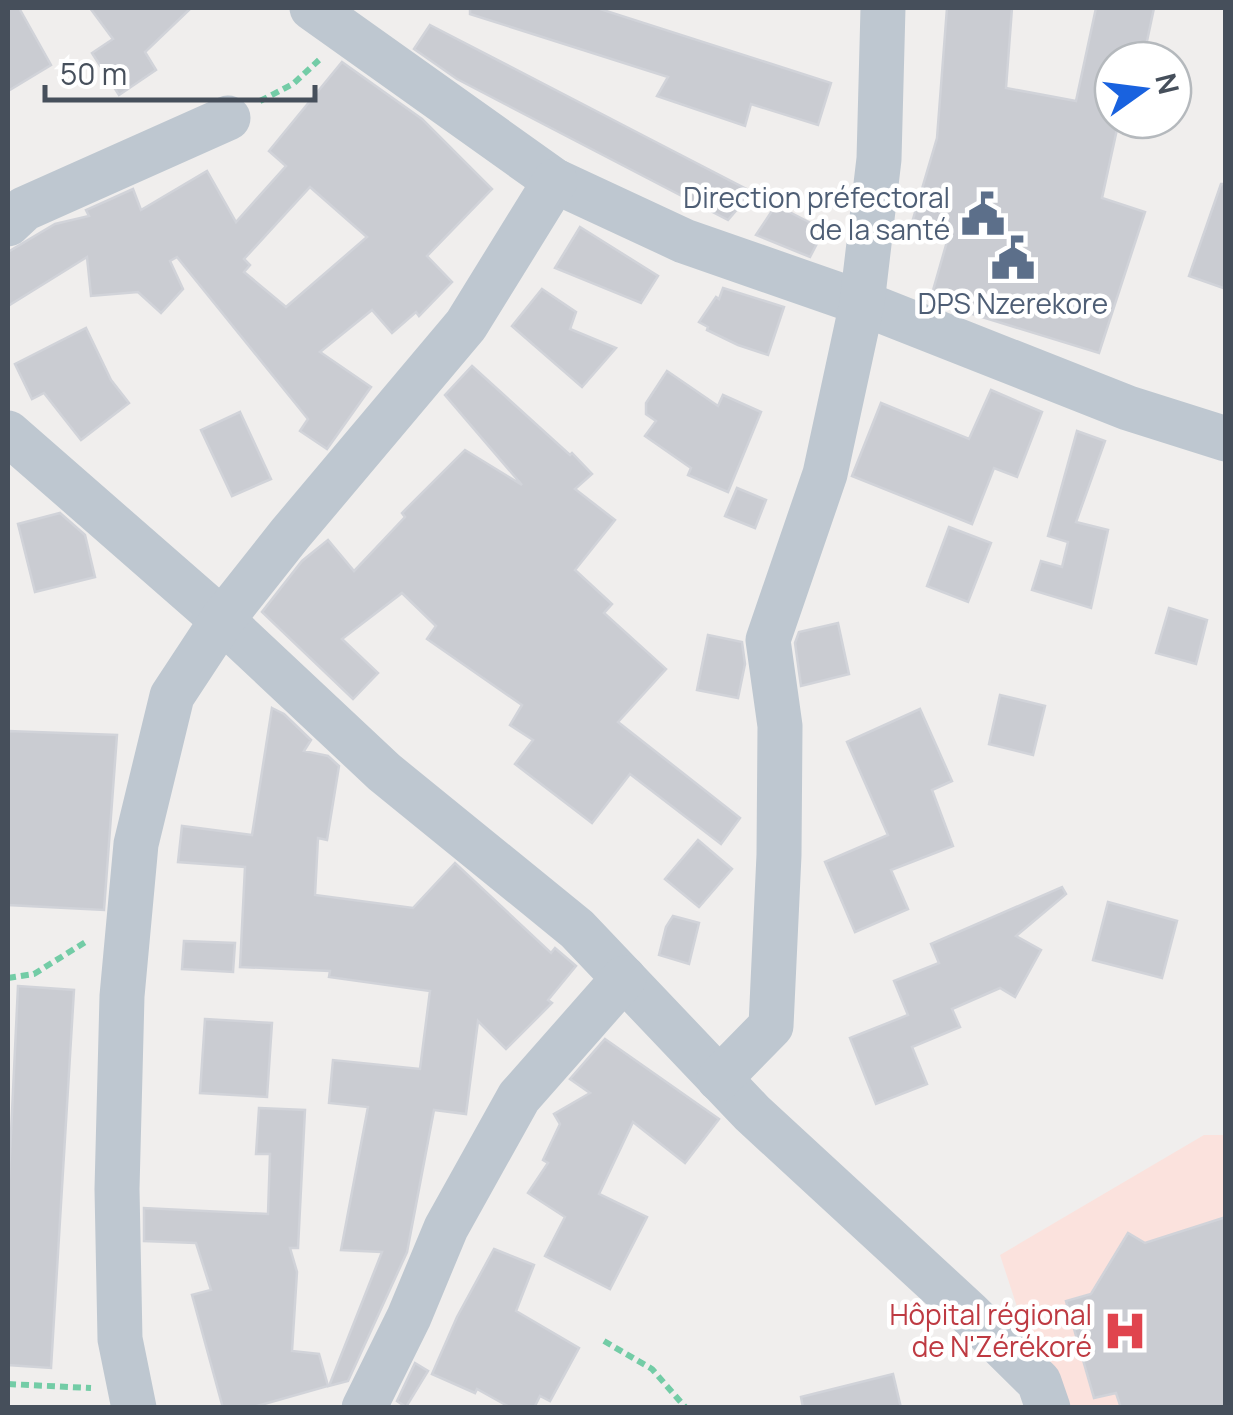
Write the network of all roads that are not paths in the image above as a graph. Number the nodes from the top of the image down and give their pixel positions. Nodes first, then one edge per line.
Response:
1 (312, 8) edge
2 (883, 8) edge
3 (228, 118) road end
4 (555, 181) junction
5 (8, 224) edge
6 (862, 303) junction
7 (8, 432) edge
8 (1226, 439) edge
9 (222, 620) junction
10 (624, 978) junction
11 (719, 1079) junction
12 (132, 1399) edge
13 (364, 1408) edge
14 (1048, 1408) edge

1 - 4 street
2 - 6 street
3 - 5 street
4 - 6 street
4 - 9 street
6 - 8 street
6 - 11 street
7 - 9 street
9 - 10 street
9 - 12 street
10 - 11 street
10 - 13 street
11 - 14 street

